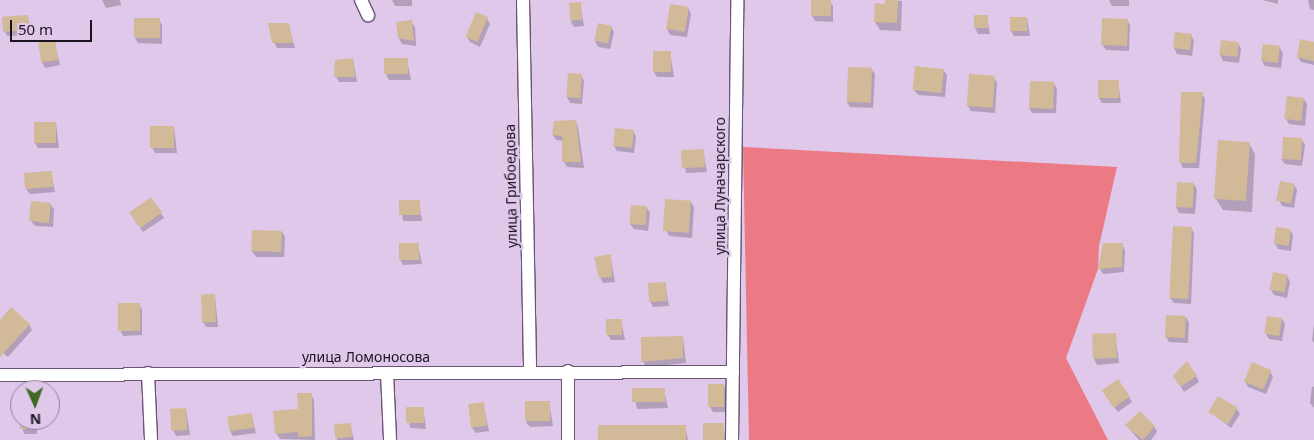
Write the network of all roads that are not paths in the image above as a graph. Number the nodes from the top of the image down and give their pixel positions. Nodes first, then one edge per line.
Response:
1 (362, 0) edge
2 (523, 0) edge
3 (737, 0) edge
4 (368, 15) dead end
5 (530, 371) junction
6 (568, 372) junction
7 (733, 372) junction
8 (148, 373) junction
9 (387, 373) junction
10 (0, 375) edge
11 (150, 440) edge
12 (390, 440) edge
13 (568, 440) edge
14 (732, 440) edge

1 - 4 street
2 - 5 street, улица Грибоедова
3 - 7 street, улица Луначарского
5 - 6 street, улица Ломоносова
5 - 9 street, улица Ломоносова
6 - 7 street, улица Ломоносова
6 - 13 street
7 - 14 street, улица Луначарского
8 - 9 street, улица Ломоносова
8 - 10 street, улица Ломоносова
8 - 11 street
9 - 12 street

